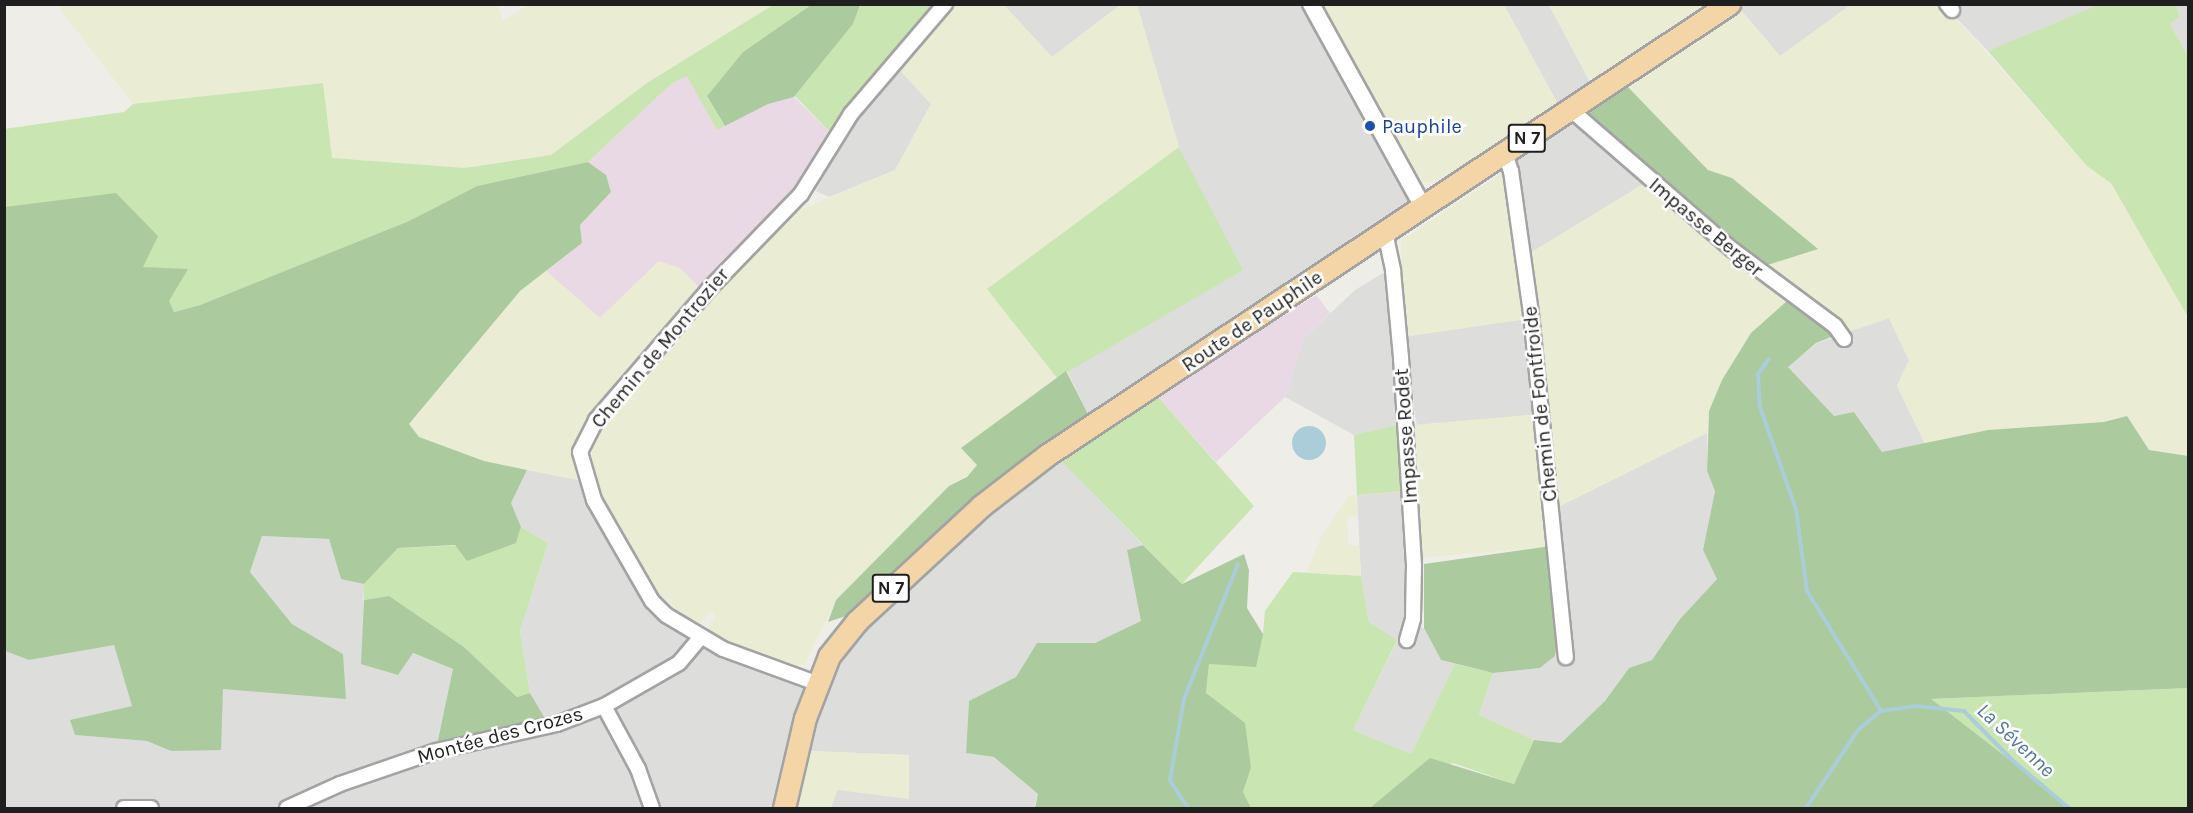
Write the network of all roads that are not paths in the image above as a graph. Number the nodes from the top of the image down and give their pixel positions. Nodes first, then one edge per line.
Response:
1 (945, 4) edge
2 (1311, 4) edge
3 (1729, 4) edge
4 (1570, 110) junction
5 (1505, 153) junction
6 (1423, 207) junction
7 (1385, 232) junction
8 (1844, 339) dead end
9 (700, 638) junction
10 (1407, 640) dead end
11 (1566, 657) dead end
12 (816, 683) junction
13 (604, 706) junction
14 (124, 808) edge
15 (151, 808) edge
16 (287, 808) edge
17 (652, 808) edge
18 (784, 808) edge

1 - 9 street, Chemin de Montrozier
2 - 6 street
3 - 4 main road, Route de Pauphile / N 7
4 - 5 main road, Route de Pauphile / N 7
4 - 8 street, Impasse Berger
5 - 6 main road, Route de Pauphile / N 7
5 - 11 street, Chemin de Fontfroide
6 - 7 main road, Route de Pauphile / N 7
7 - 10 street, Impasse Rodet
7 - 12 main road, Route de Pauphile / N 7
9 - 12 street, Chemin de Montrozier
9 - 13 street, Montée des Crozes
12 - 18 main road, N 7
13 - 16 street, Montée des Crozes
13 - 17 street
14 - 15 street

